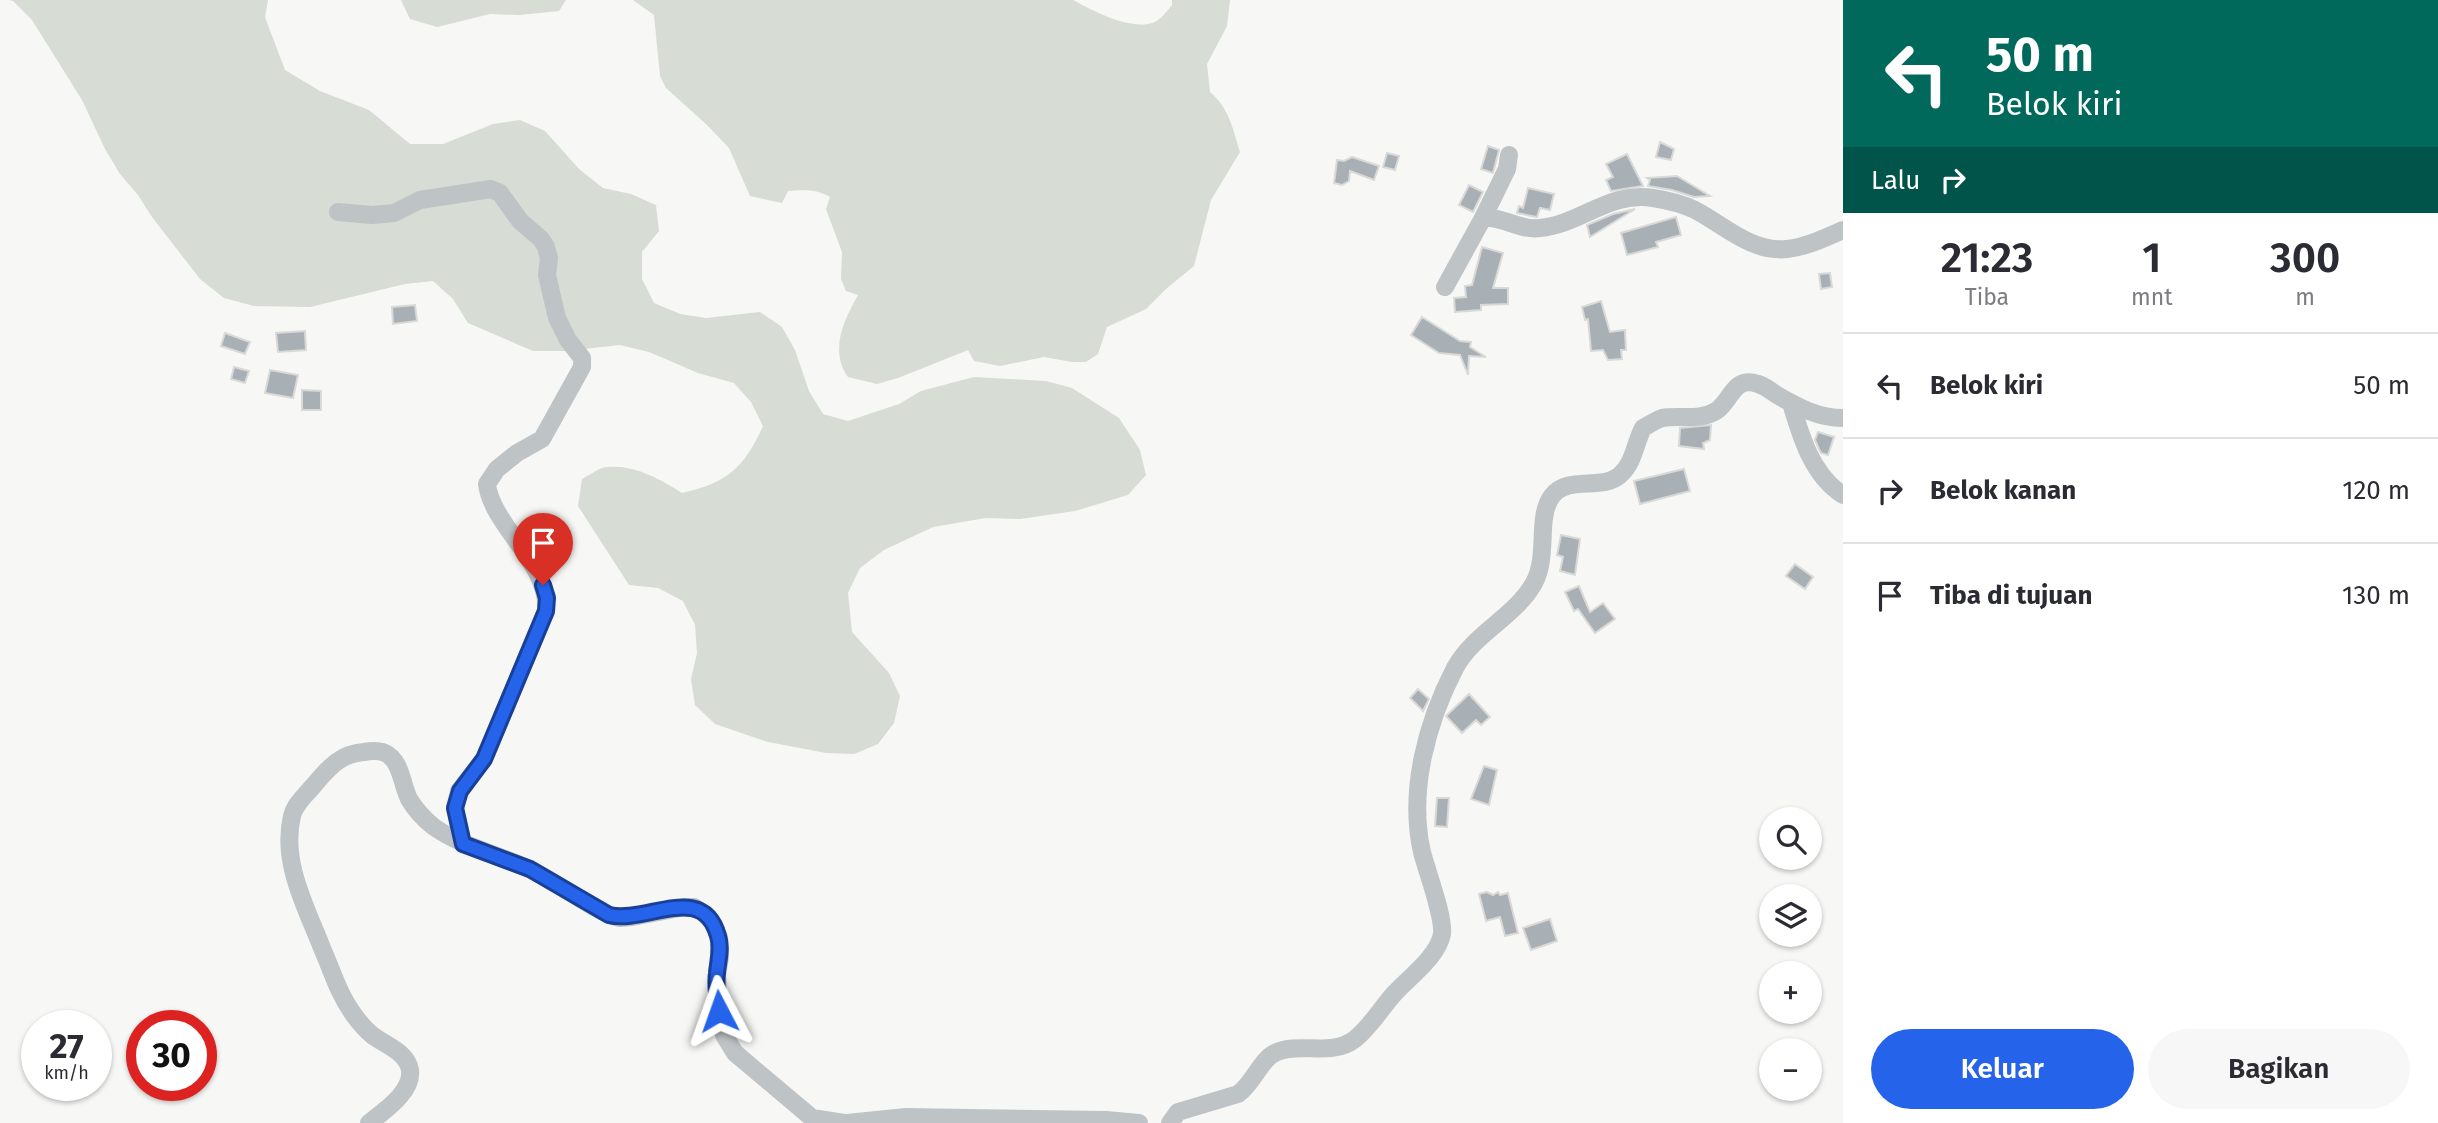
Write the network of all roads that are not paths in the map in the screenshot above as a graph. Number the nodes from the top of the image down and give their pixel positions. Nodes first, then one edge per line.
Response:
1 (1508, 155) dead end
2 (338, 212) dead end
3 (1483, 218) junction
4 (1843, 230) edge
5 (1445, 287) dead end
6 (1791, 403) junction
7 (1843, 418) edge
8 (1843, 495) edge
9 (463, 844) junction
10 (369, 1123) edge
11 (846, 1123) edge
12 (1139, 1123) edge
13 (1170, 1123) edge

1 - 3 street
2 - 9 street
3 - 4 street
3 - 5 street
6 - 7 street
6 - 8 street
6 - 13 street
9 - 10 street
9 - 11 street
11 - 12 street

